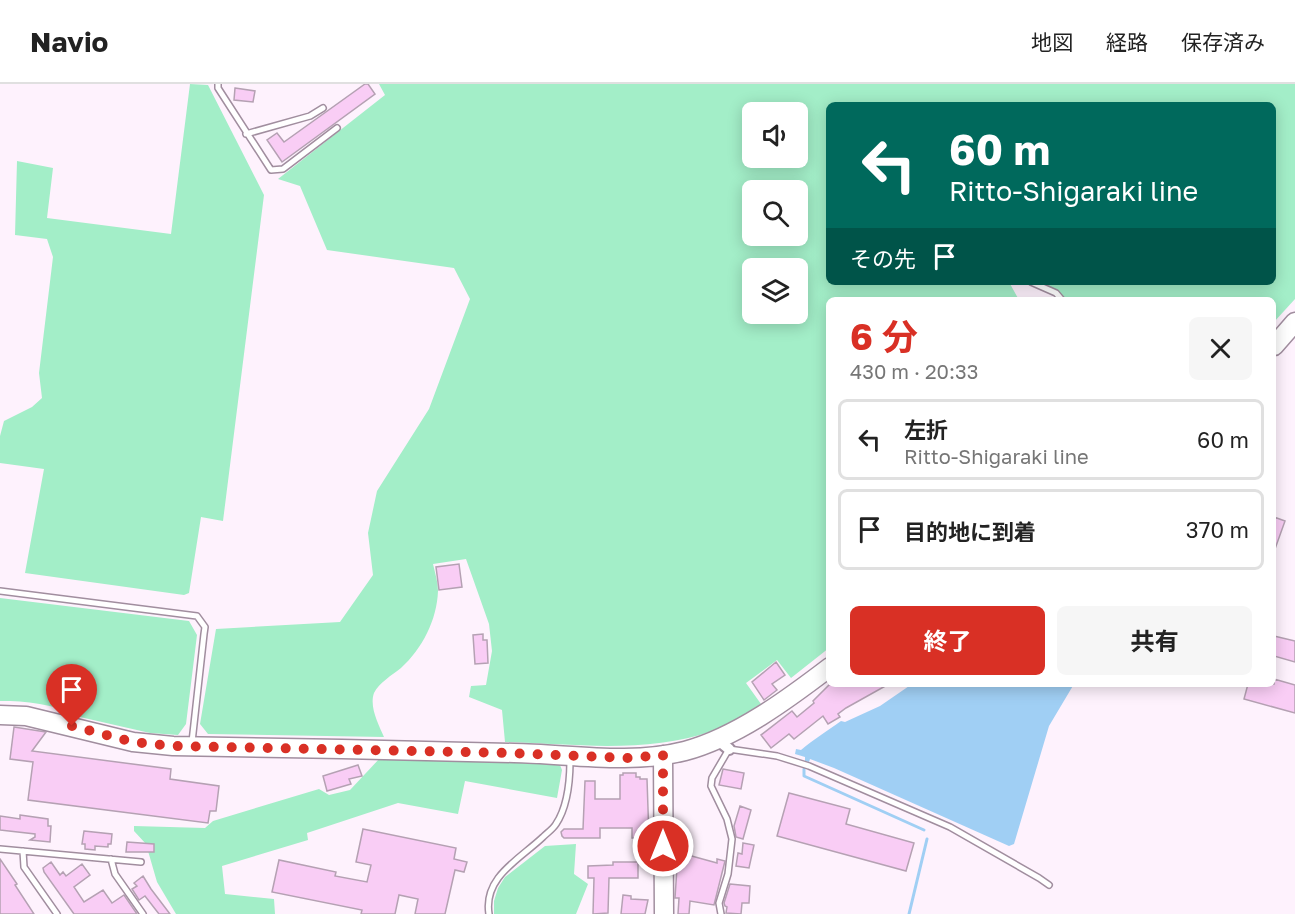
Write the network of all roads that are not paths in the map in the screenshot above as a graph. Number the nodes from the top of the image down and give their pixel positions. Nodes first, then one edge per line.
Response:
1 (218, 84) edge
2 (323, 108) dead end
3 (338, 128) dead end
4 (246, 134) junction
5 (1038, 285) edge
6 (1059, 297) edge
7 (1295, 322) edge
8 (1276, 344) edge
9 (0, 591) edge
10 (826, 670) edge
11 (0, 715) edge
12 (724, 745) junction
13 (191, 747) junction
14 (663, 755) junction
15 (570, 756) junction
16 (0, 849) edge
17 (23, 851) junction
18 (111, 860) junction
19 (141, 862) dead end
20 (1049, 885) dead end
21 (57, 914) edge
22 (143, 914) edge
23 (489, 914) edge
24 (664, 914) edge
25 (721, 914) edge

1 - 4 lane
2 - 4 lane
3 - 4 lane
5 - 6 lane
7 - 8 main road
9 - 13 lane
10 - 12 main road
11 - 13 main road
12 - 14 main road
12 - 20 lane
12 - 25 lane
13 - 15 main road
14 - 15 main road
14 - 24 main road
15 - 23 lane
16 - 17 lane
17 - 18 lane
17 - 21 lane
18 - 19 lane
18 - 22 lane

